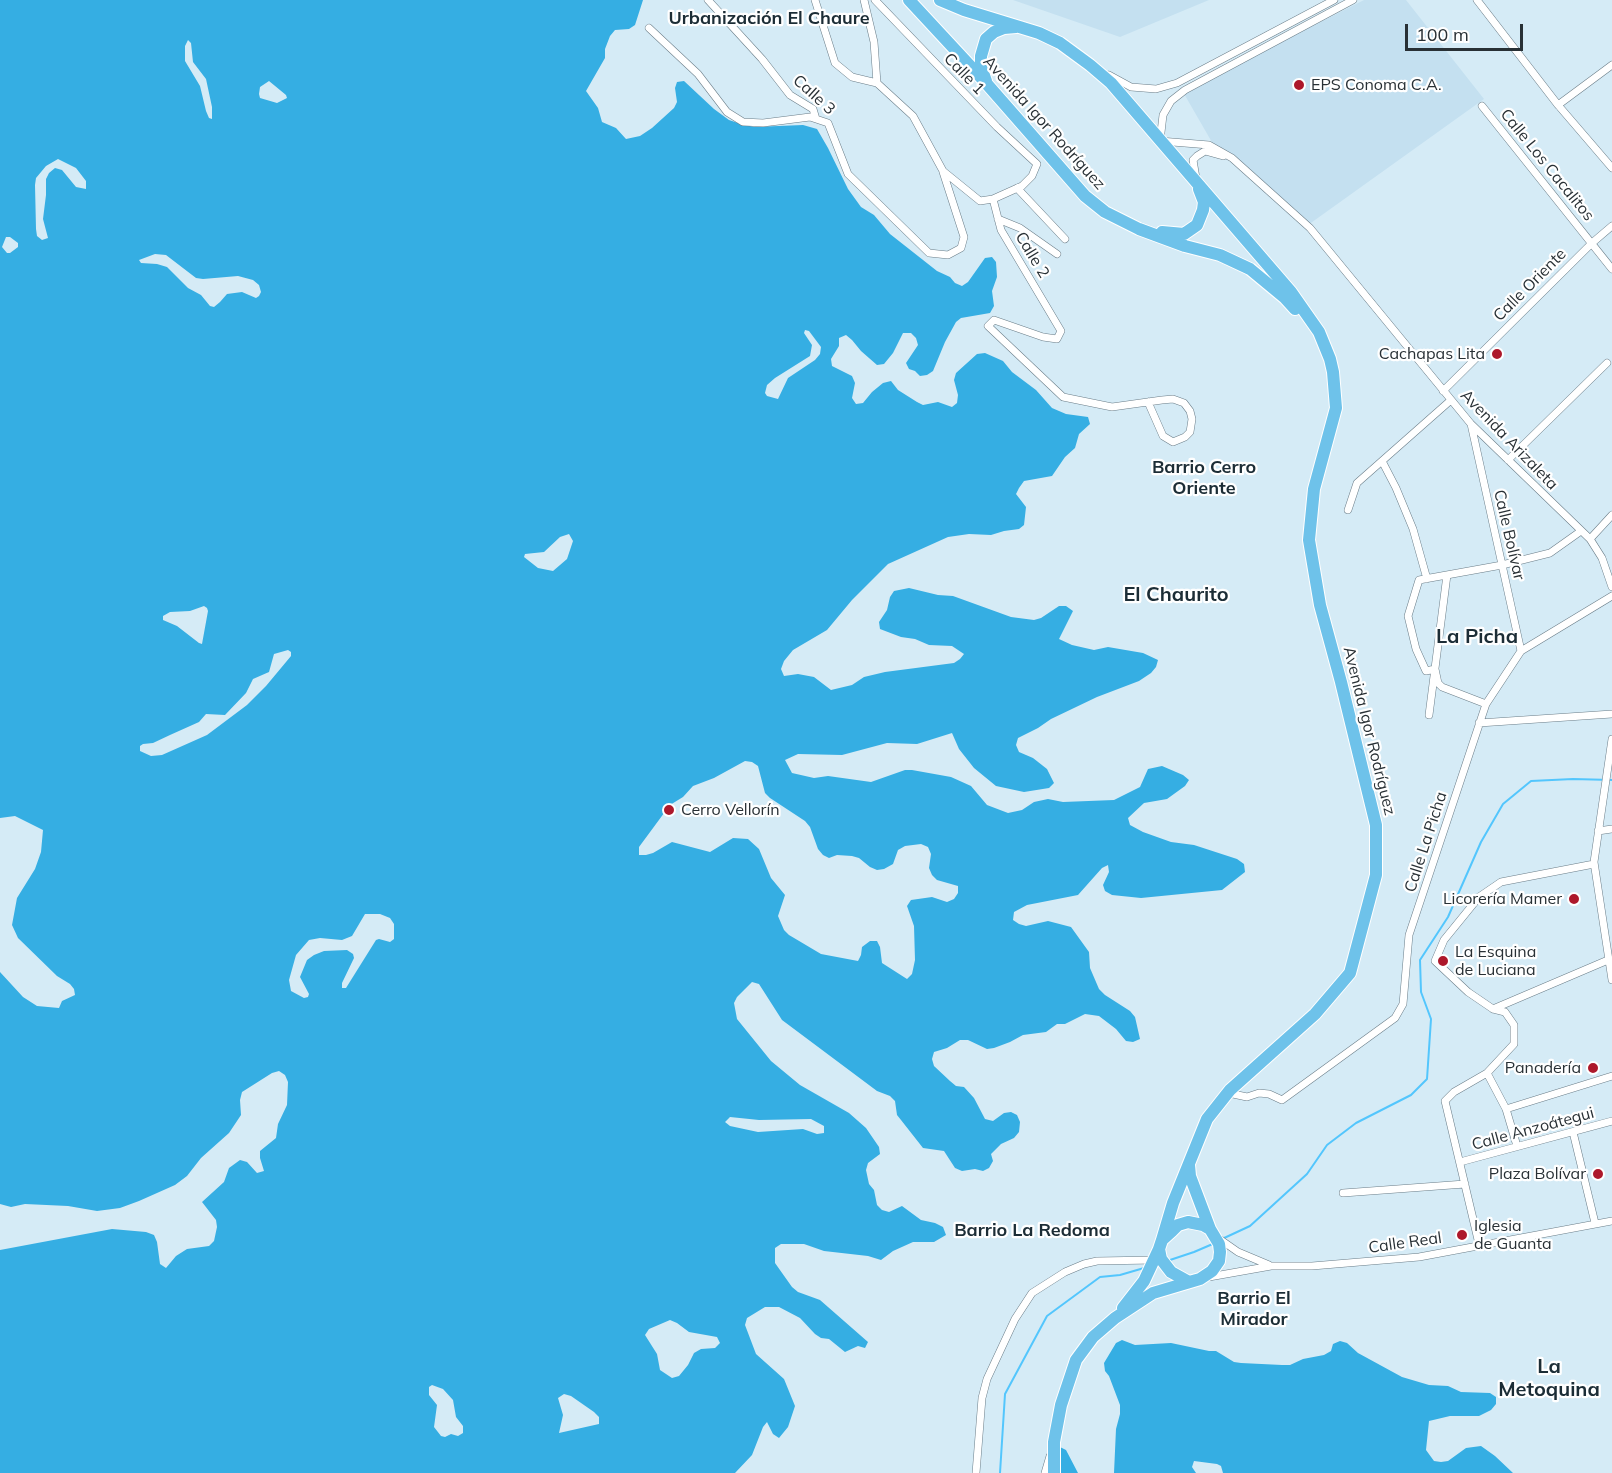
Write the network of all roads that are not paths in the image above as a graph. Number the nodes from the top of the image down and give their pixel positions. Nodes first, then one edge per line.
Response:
1 (708, 0) edge
2 (815, 0) edge
3 (864, 0) edge
4 (875, 0) edge
5 (909, 0) edge
6 (940, 0) edge
7 (1334, 0) edge
8 (1353, 0) edge
9 (1477, 0) edge
10 (1020, 27) junction
11 (650, 28) dead end
12 (1090, 65) junction
13 (1612, 65) edge
14 (877, 83) junction
15 (986, 83) junction
16 (1558, 105) junction
17 (1482, 106) dead end
18 (816, 119) junction
19 (1160, 141) junction
20 (1232, 158) junction
21 (1612, 168) edge
22 (943, 171) junction
23 (1197, 183) junction
24 (1017, 188) junction
25 (993, 199) junction
26 (998, 219) junction
27 (1129, 224) junction
28 (1612, 226) edge
29 (1065, 239) dead end
30 (1592, 243) junction
31 (1057, 254) dead end
32 (1612, 269) edge
33 (1607, 363) dead end
34 (1333, 372) junction
35 (1443, 391) junction
36 (1451, 400) junction
37 (1148, 402) junction
38 (1471, 424) junction
39 (1508, 460) junction
40 (1382, 461) junction
41 (1348, 510) dead end
42 (1612, 515) edge
43 (1581, 531) junction
44 (1590, 539) junction
45 (1502, 565) junction
46 (1447, 575) junction
47 (1427, 579) junction
48 (1612, 587) edge
49 (1612, 596) edge
50 (1521, 651) junction
51 (1435, 669) junction
52 (1486, 704) junction
53 (1612, 714) edge
54 (1429, 715) dead end
55 (1479, 723) junction
56 (1612, 739) edge
57 (1612, 829) edge
58 (1598, 831) junction
59 (1594, 864) junction
60 (1608, 960) junction
61 (1612, 980) edge
62 (1493, 1009) junction
63 (1487, 1073) junction
64 (1612, 1076) edge
65 (1230, 1090) junction
66 (1506, 1109) junction
67 (1612, 1121) edge
68 (1573, 1132) junction
69 (1517, 1146) junction
70 (1194, 1147) junction
71 (1460, 1162) junction
72 (1466, 1184) junction
73 (1343, 1193) dead end
74 (1612, 1221) edge
75 (1595, 1223) junction
76 (1213, 1232) junction
77 (1479, 1244) junction
78 (1159, 1256) junction
79 (1271, 1266) junction
80 (1200, 1279) junction
81 (1115, 1318) junction
82 (1054, 1442) junction
83 (976, 1473) edge
84 (1045, 1473) edge
85 (1054, 1473) edge

1 - 18 street, Calle 3
2 - 14 street
3 - 14 street
4 - 24 street, Calle 1
5 - 15 highway, Avenida Igor Rodríguez
6 - 10 highway, Avenida Igor Rodríguez
7 - 12 street
8 - 19 street
9 - 16 street
10 - 12 highway, Avenida Igor Rodríguez
10 - 15 highway
11 - 18 street
12 - 19 highway, Avenida Igor Rodríguez
13 - 16 street
14 - 22 street
15 - 27 highway, Avenida Igor Rodríguez
16 - 21 street
17 - 30 street, Calle Los Cacalitos
18 - 22 street, Calle 3
19 - 20 street, Avenida Arizaleta
19 - 23 highway, Avenida Igor Rodríguez
20 - 23 street
20 - 35 street, Avenida Arizaleta
22 - 25 street
23 - 27 highway
23 - 34 highway, Avenida Igor Rodríguez
24 - 25 street
24 - 29 street
25 - 26 street, Calle 2
26 - 31 street
26 - 37 street, Calle 2
27 - 34 highway, Avenida Igor Rodríguez
28 - 30 street, Calle Oriente
30 - 32 street, Calle Los Cacalitos
30 - 35 street, Calle Oriente
33 - 39 street
34 - 65 highway, Avenida Igor Rodríguez
35 - 36 street, Avenida Arizaleta
36 - 38 street, Avenida Arizaleta
36 - 40 street
37 - 37 street, Calle 2
38 - 39 street, Avenida Arizaleta
38 - 45 street, Calle Bolívar
39 - 43 street, Avenida Arizaleta
40 - 41 street
40 - 47 street
42 - 44 street
43 - 44 street, Avenida Arizaleta
43 - 45 street
44 - 48 street, Avenida Arizaleta
45 - 46 street
45 - 50 street, Calle Bolívar
46 - 47 street
46 - 51 street
47 - 51 street
49 - 50 street, Calle La Picha
50 - 52 street, Calle La Picha
51 - 52 street
51 - 54 street
52 - 55 street, Calle La Picha
53 - 55 street
55 - 65 street, Calle La Picha
56 - 58 street
57 - 58 street
58 - 59 street
59 - 60 street
59 - 62 street
60 - 61 street
60 - 62 street
62 - 63 street
63 - 66 street
63 - 71 street
64 - 66 street
65 - 70 highway, Avenida Igor Rodríguez
66 - 69 street
67 - 68 street, Calle Anzoátegui
68 - 69 street, Calle Anzoátegui
68 - 75 street
69 - 71 street, Calle Anzoátegui
70 - 76 highway, Avenida Igor Rodríguez
70 - 78 highway, Avenida Igor Rodríguez
71 - 72 street
72 - 73 street
72 - 77 street
74 - 75 street, Calle Real
75 - 77 street, Calle Real
76 - 78 highway
76 - 79 street
76 - 80 highway
77 - 79 street, Calle Real
78 - 80 highway
78 - 81 highway
78 - 83 street
79 - 80 street
80 - 81 highway
81 - 82 highway
82 - 84 street
82 - 85 highway

